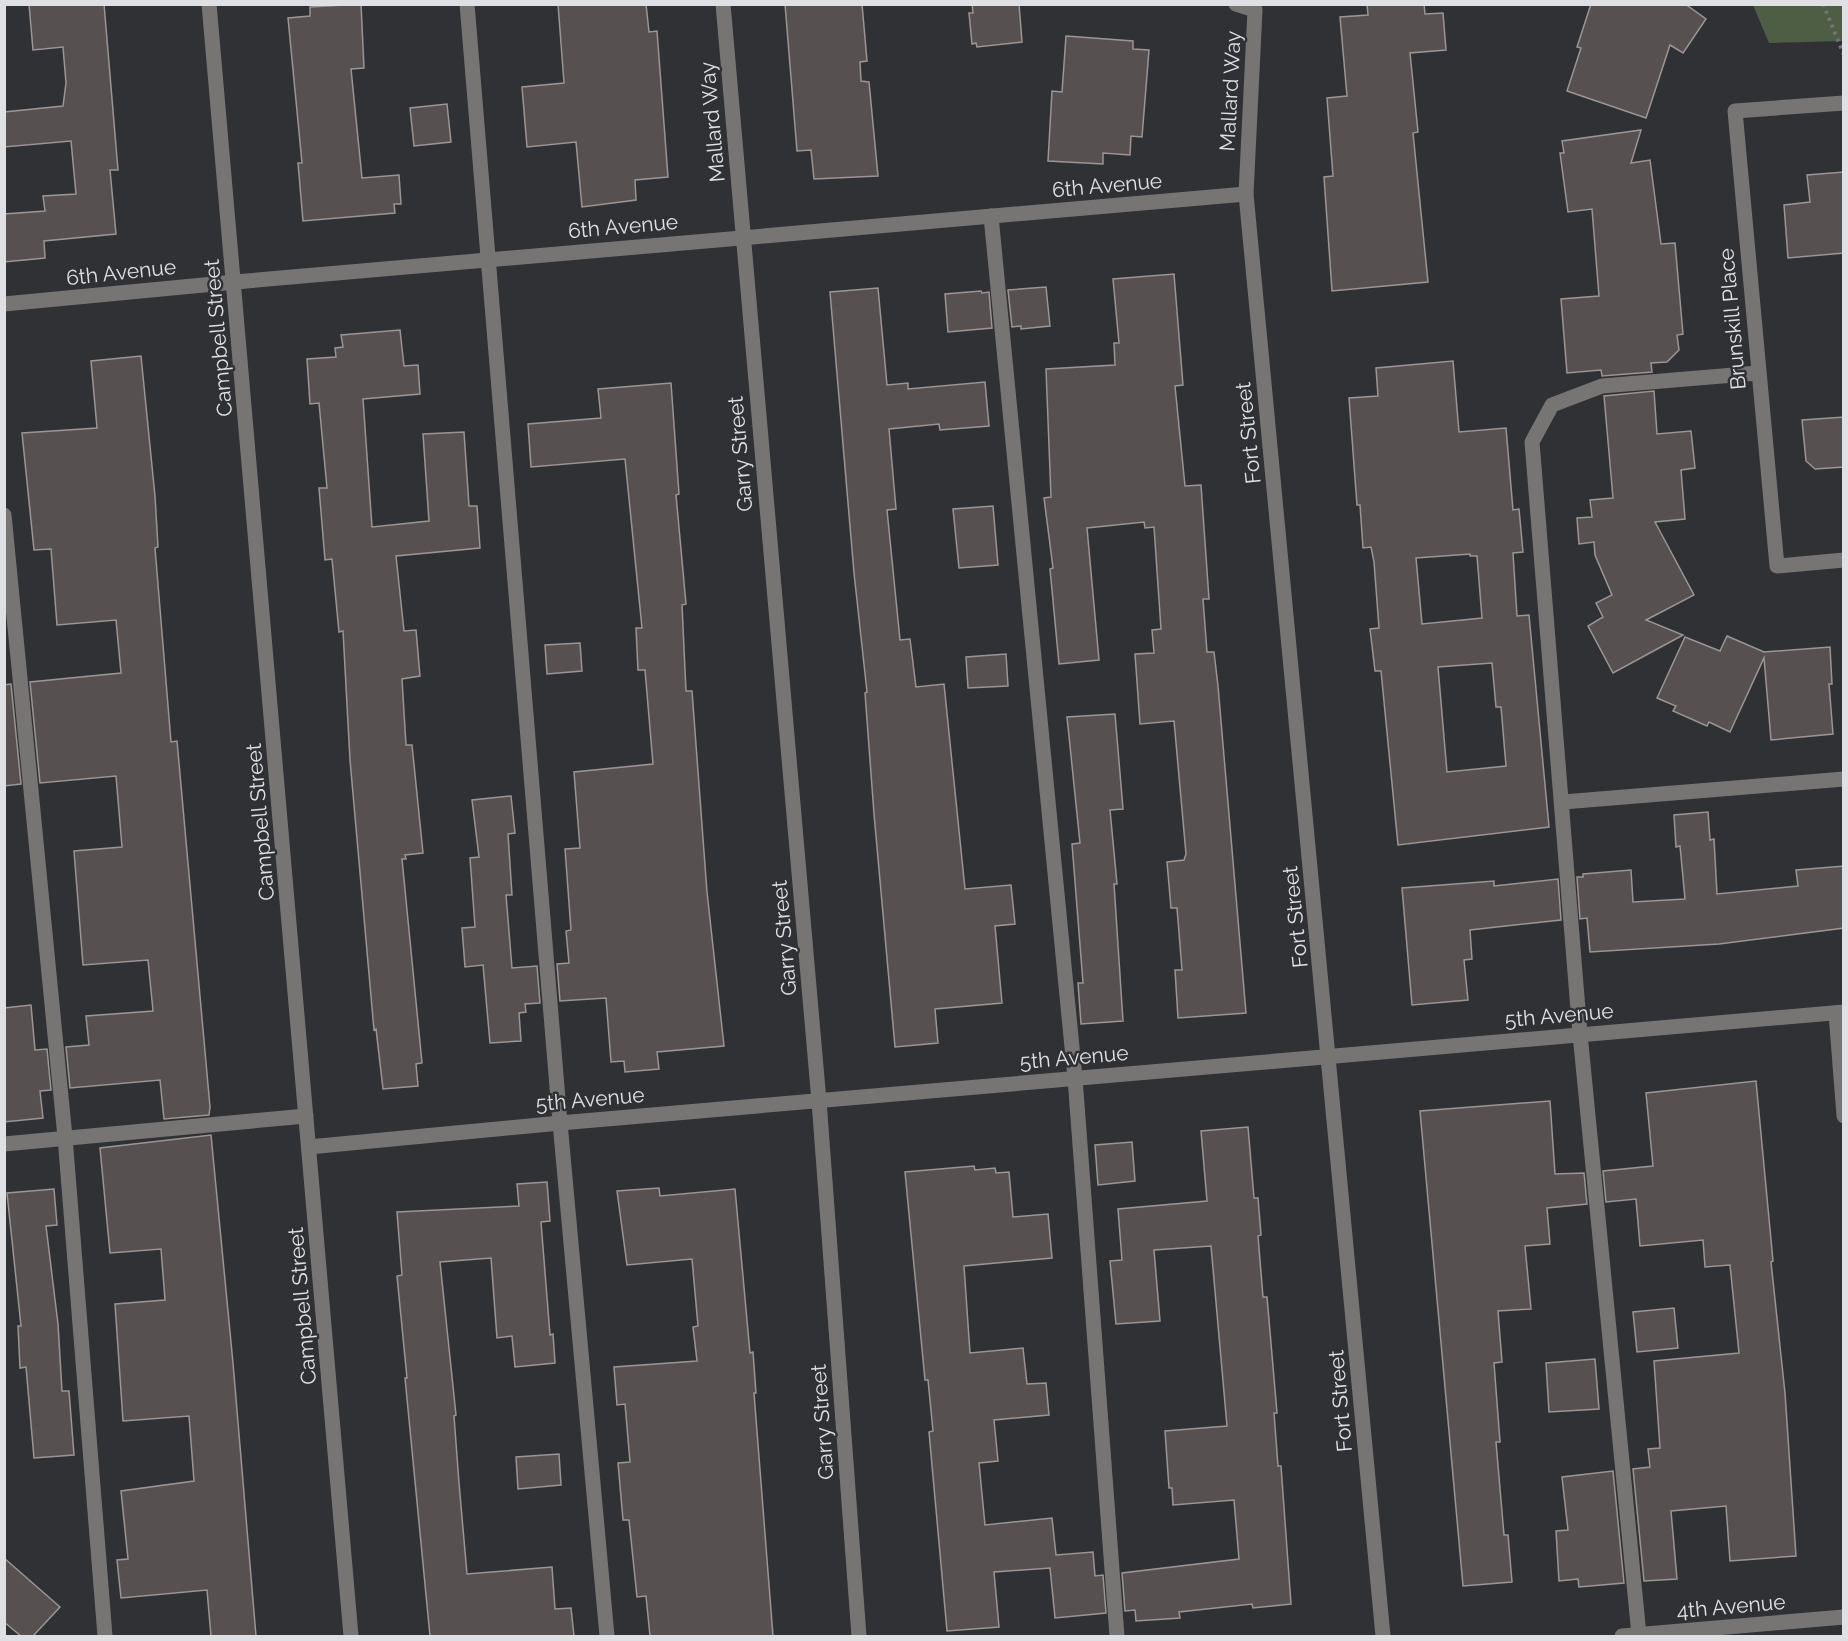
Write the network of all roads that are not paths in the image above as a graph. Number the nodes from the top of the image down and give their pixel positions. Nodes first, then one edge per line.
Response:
1 (208, 4) edge
2 (467, 4) edge
3 (723, 4) edge
4 (1236, 4) edge
5 (1844, 103) edge
6 (1246, 194) junction
7 (991, 216) junction
8 (742, 237) junction
9 (488, 260) junction
10 (235, 282) junction
11 (4, 304) edge
12 (1758, 373) junction
13 (4, 515) edge
14 (1844, 560) edge
15 (1844, 778) edge
16 (1563, 802) junction
17 (1840, 1012) edge
18 (1580, 1034) junction
19 (1329, 1056) junction
20 (1075, 1078) junction
21 (819, 1101) junction
22 (306, 1116) junction
23 (1844, 1116) edge
24 (560, 1123) junction
25 (65, 1137) junction
26 (4, 1144) edge
27 (309, 1147) junction
28 (1844, 1617) edge
29 (1639, 1635) edge
30 (105, 1636) edge
31 (351, 1636) edge
32 (607, 1636) edge
33 (859, 1636) edge
34 (1117, 1636) edge
35 (1383, 1636) edge
36 (1622, 1636) edge

1 - 10 street, Campbell Street
2 - 9 street
3 - 8 street, Mallard Way
4 - 6 street, Mallard Way
5 - 12 street, Brunskill Place
6 - 7 street, 6th Avenue
6 - 19 street, Fort Street
7 - 8 street, 6th Avenue
7 - 20 street
8 - 9 street, 6th Avenue
8 - 21 street, Garry Street
9 - 10 street, 6th Avenue
9 - 24 street
10 - 11 street, 6th Avenue
10 - 22 street, Campbell Street
12 - 14 street, Brunskill Place
12 - 16 street
13 - 25 street
15 - 16 street
16 - 18 street
17 - 18 street, 5th Avenue
17 - 23 street
18 - 19 street, 5th Avenue
18 - 29 street
19 - 20 street, 5th Avenue
19 - 35 street, Fort Street
20 - 21 street, 5th Avenue
20 - 34 street
21 - 24 street, 5th Avenue
21 - 33 street, Garry Street
22 - 25 street
22 - 27 street, Campbell Street
24 - 27 street, 5th Avenue
24 - 32 street
25 - 26 street
25 - 30 street
27 - 31 street, Campbell Street
28 - 29 street, 4th Avenue
29 - 36 street, 4th Avenue

